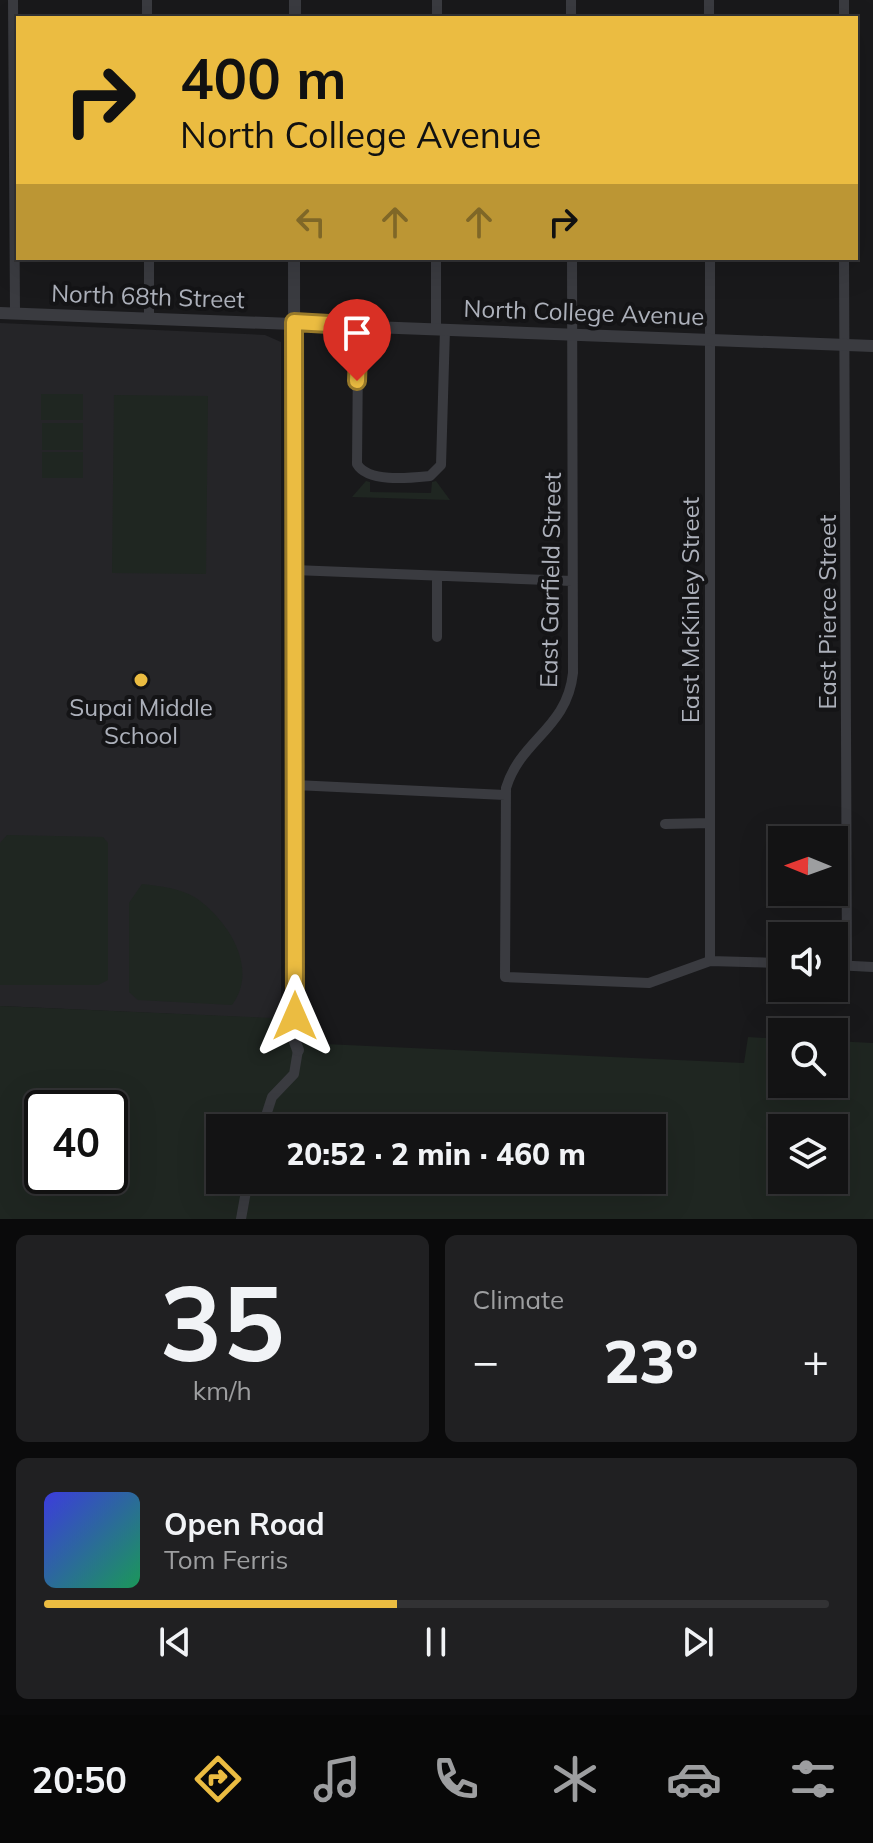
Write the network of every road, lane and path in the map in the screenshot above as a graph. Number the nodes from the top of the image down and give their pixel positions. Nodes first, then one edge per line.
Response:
1 (13, 0) edge
2 (149, 260) edge
3 (294, 260) edge
4 (436, 260) edge
5 (572, 260) edge
6 (710, 260) edge
7 (844, 260) edge
8 (0, 313) edge
9 (15, 313) junction
10 (149, 319) junction
11 (294, 322) junction
12 (347, 325) junction
13 (373, 326) junction
14 (440, 328) junction
15 (572, 334) junction
16 (709, 339) junction
17 (846, 345) junction
18 (873, 346) edge
19 (358, 355) junction
20 (294, 570) junction
21 (437, 576) junction
22 (572, 581) junction
23 (437, 637) dead end
24 (295, 785) junction
25 (505, 795) junction
26 (710, 823) junction
27 (665, 824) dead end
28 (847, 922) edge
29 (710, 961) junction
30 (768, 963) edge
31 (848, 966) edge
32 (873, 967) edge
33 (298, 1050) joint
34 (267, 1114) edge
35 (245, 1194) edge
36 (241, 1219) edge

1 - 9 street
2 - 10 street
3 - 11 street
4 - 14 street
5 - 15 street, East Garfield Street
6 - 16 street, East McKinley Street
7 - 17 street, East Pierce Street
8 - 9 street, North 68th Street
9 - 10 street, North 68th Street
10 - 11 street, North 68th Street
11 - 12 street, North College Avenue
11 - 20 street
12 - 13 street, North College Avenue
12 - 19 street
13 - 14 street, North College Avenue
13 - 19 street
14 - 15 street, North College Avenue
14 - 19 street
15 - 16 street, North College Avenue
15 - 22 street, East Garfield Street
16 - 17 street, North College Avenue
16 - 26 street, East McKinley Street
17 - 18 street, North College Avenue
17 - 28 street, East Pierce Street
20 - 21 street
20 - 24 street
21 - 22 street
21 - 23 street
22 - 25 street, East Garfield Street
24 - 25 street
24 - 33 street
25 - 29 street, East Garfield Street
26 - 27 street
26 - 29 street, East McKinley Street
29 - 30 street
31 - 32 street
33 - 34 street
35 - 36 street

